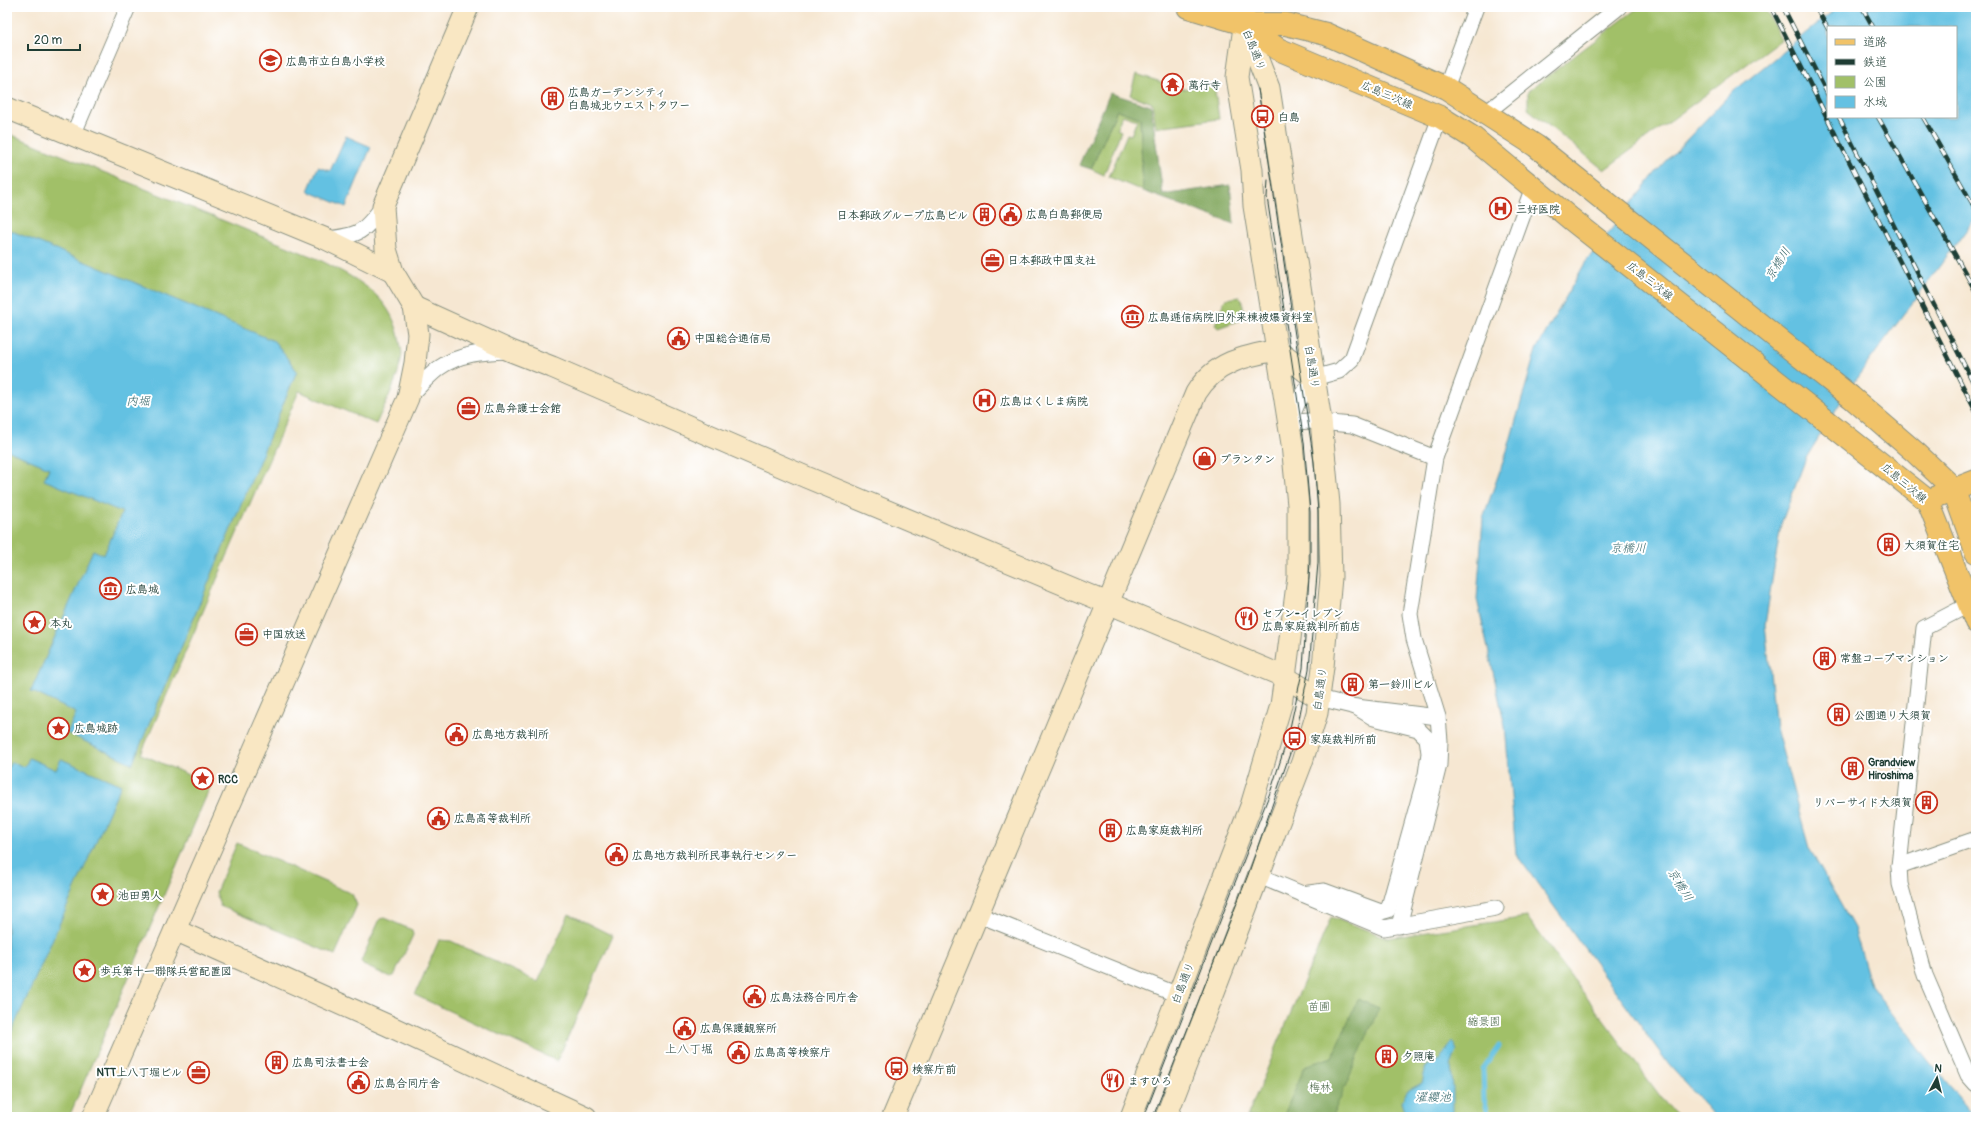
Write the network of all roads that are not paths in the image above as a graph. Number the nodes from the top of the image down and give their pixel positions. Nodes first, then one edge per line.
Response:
1 (128, 7) edge
2 (468, 7) edge
3 (1188, 7) edge
4 (1476, 7) edge
5 (1619, 7) edge
6 (1247, 16) edge
7 (1446, 88) junction
8 (7, 108) edge
9 (1486, 113) junction
10 (1440, 117) junction
11 (73, 135) junction
12 (1534, 187) junction
13 (383, 206) junction
14 (326, 239) junction
15 (393, 272) junction
16 (414, 307) junction
17 (1278, 350) junction
18 (511, 351) junction
19 (1314, 378) junction
20 (408, 398) junction
21 (1321, 421) junction
22 (1289, 423) junction
23 (1435, 458) junction
24 (1976, 481) edge
25 (1953, 488) junction
26 (1928, 501) junction
27 (1976, 552) edge
28 (1108, 603) junction
29 (1973, 613) edge
30 (1285, 677) junction
31 (1319, 698) junction
32 (1356, 707) junction
33 (1438, 717) junction
34 (1976, 839) edge
35 (1899, 866) junction
36 (1258, 876) junction
37 (1302, 894) junction
38 (1496, 908) dead end
39 (977, 914) junction
40 (1399, 926) junction
41 (175, 930) junction
42 (1178, 995) junction
43 (1973, 1077) edge
44 (93, 1117) edge
45 (586, 1117) edge
46 (892, 1117) edge
47 (1131, 1117) edge
48 (1166, 1117) edge

1 - 11 street
2 - 13 street
3 - 6 main road
4 - 7 street
5 - 9 street
6 - 7 main road
6 - 10 main road, 広島三次線
6 - 17 street, 白島通り
6 - 19 street, 白島通り
7 - 9 main road
8 - 11 street
9 - 25 main road
10 - 12 main road, 広島三次線
10 - 19 street
11 - 14 street
12 - 23 street
12 - 26 main road, 広島三次線
13 - 14 street
13 - 15 street
14 - 15 street
15 - 16 street
16 - 18 street
16 - 20 street
17 - 19 street
17 - 22 street, 白島通り
17 - 28 street
18 - 20 street
18 - 28 street
19 - 21 street, 白島通り
19 - 22 street
20 - 41 street
21 - 22 street
21 - 23 street
21 - 31 street, 白島通り
22 - 30 street, 白島通り
23 - 33 street
24 - 25 main road
25 - 26 main road
25 - 27 main road
26 - 29 main road, 広島三次線
28 - 30 street
28 - 39 street
29 - 35 street
30 - 31 street
30 - 42 street, 白島通り
31 - 32 street
31 - 36 street, 白島通り
32 - 33 street
32 - 37 street
33 - 40 street
34 - 35 street
35 - 43 street
36 - 37 street
36 - 48 street, 白島通り
37 - 40 street
38 - 40 street
39 - 42 street
39 - 46 street
41 - 44 street
41 - 45 street
42 - 47 street, 白島通り

